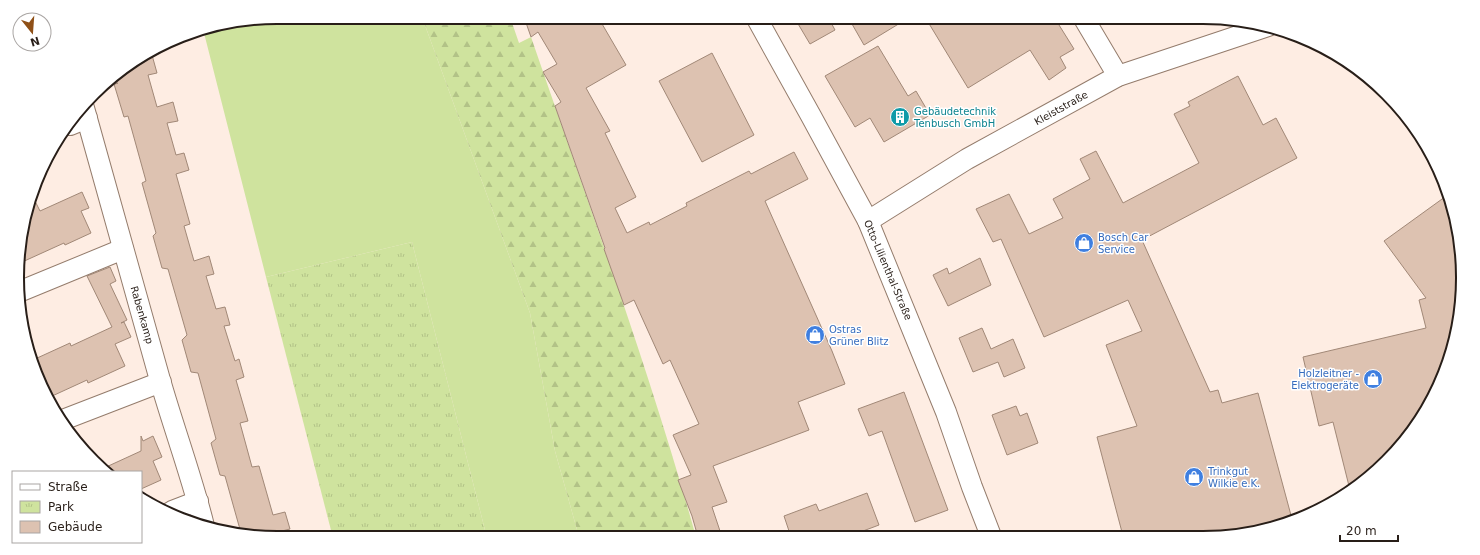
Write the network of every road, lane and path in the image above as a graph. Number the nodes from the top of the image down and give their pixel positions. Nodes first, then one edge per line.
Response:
1 (760, 24) edge
2 (1087, 24) edge
3 (1256, 30) edge
4 (1118, 76) junction
5 (80, 117) edge
6 (868, 221) junction
7 (123, 249) junction
8 (25, 289) edge
9 (160, 382) junction
10 (67, 418) edge
11 (198, 501) junction
12 (175, 510) edge
13 (202, 520) edge
14 (989, 531) edge

1 - 6 street, Otto-Lilienthal-Straße
2 - 4 street
3 - 4 street, Kleiststraße
4 - 6 street, Kleiststraße
5 - 7 street, Rabenkamp
6 - 14 street, Otto-Lilienthal-Straße
7 - 8 street
7 - 9 street, Rabenkamp
9 - 10 street
9 - 11 street, Rabenkamp
11 - 12 street
11 - 13 street, Rabenkamp

